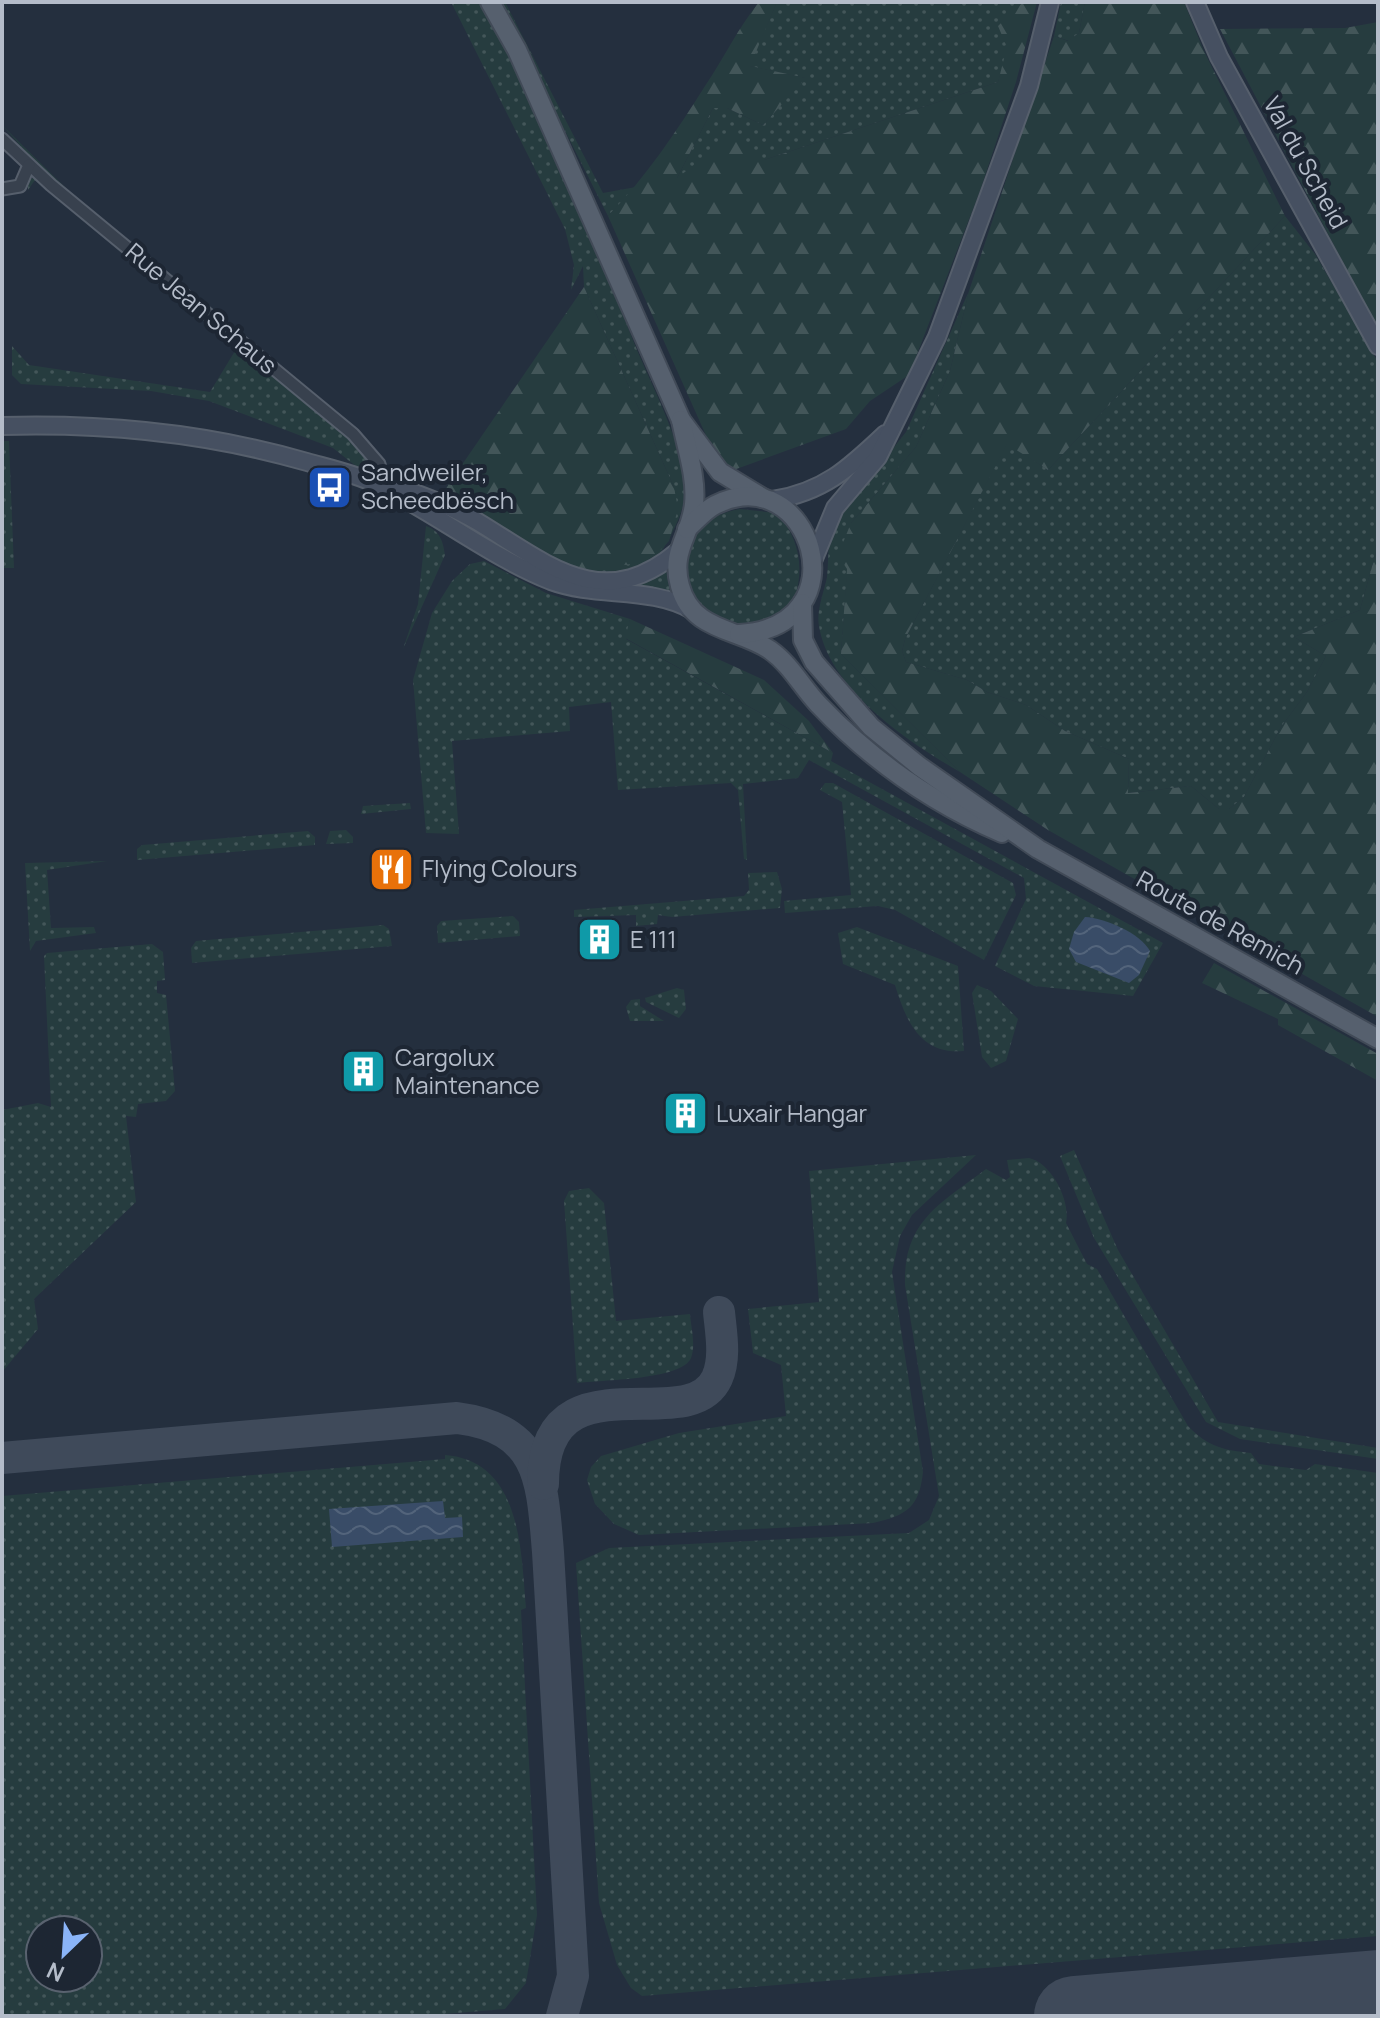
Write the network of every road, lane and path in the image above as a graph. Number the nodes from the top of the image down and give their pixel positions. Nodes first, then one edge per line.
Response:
1 (490, 2) edge
2 (1050, 2) edge
3 (1195, 2) edge
4 (2, 139) edge
5 (29, 165) junction
6 (2, 189) edge
7 (1378, 346) edge
8 (681, 420) junction
9 (895, 424) junction
10 (2, 426) edge
11 (380, 485) junction
12 (768, 499) junction
13 (687, 529) junction
14 (473, 541) junction
15 (677, 552) junction
16 (813, 561) junction
17 (573, 576) junction
18 (802, 603) junction
19 (692, 610) junction
20 (732, 634) junction
21 (1038, 849) junction
22 (1378, 1039) edge

1 - 8 main road
2 - 9 main road
3 - 7 main road, Val du Scheid
4 - 5 street, Rue Jean Schaus
5 - 6 street
5 - 11 street, Rue Jean Schaus
8 - 12 main road
8 - 13 main road
9 - 12 main road
9 - 16 main road
10 - 11 main road
11 - 14 main road
11 - 17 main road
12 - 13 main road
12 - 16 main road
13 - 15 main road
14 - 17 main road
14 - 19 main road
15 - 17 main road
15 - 19 main road
16 - 18 main road
18 - 20 main road
18 - 21 main road, Route de Remich
19 - 20 main road
20 - 21 main road, Route de Remich
21 - 22 main road, Route de Remich

